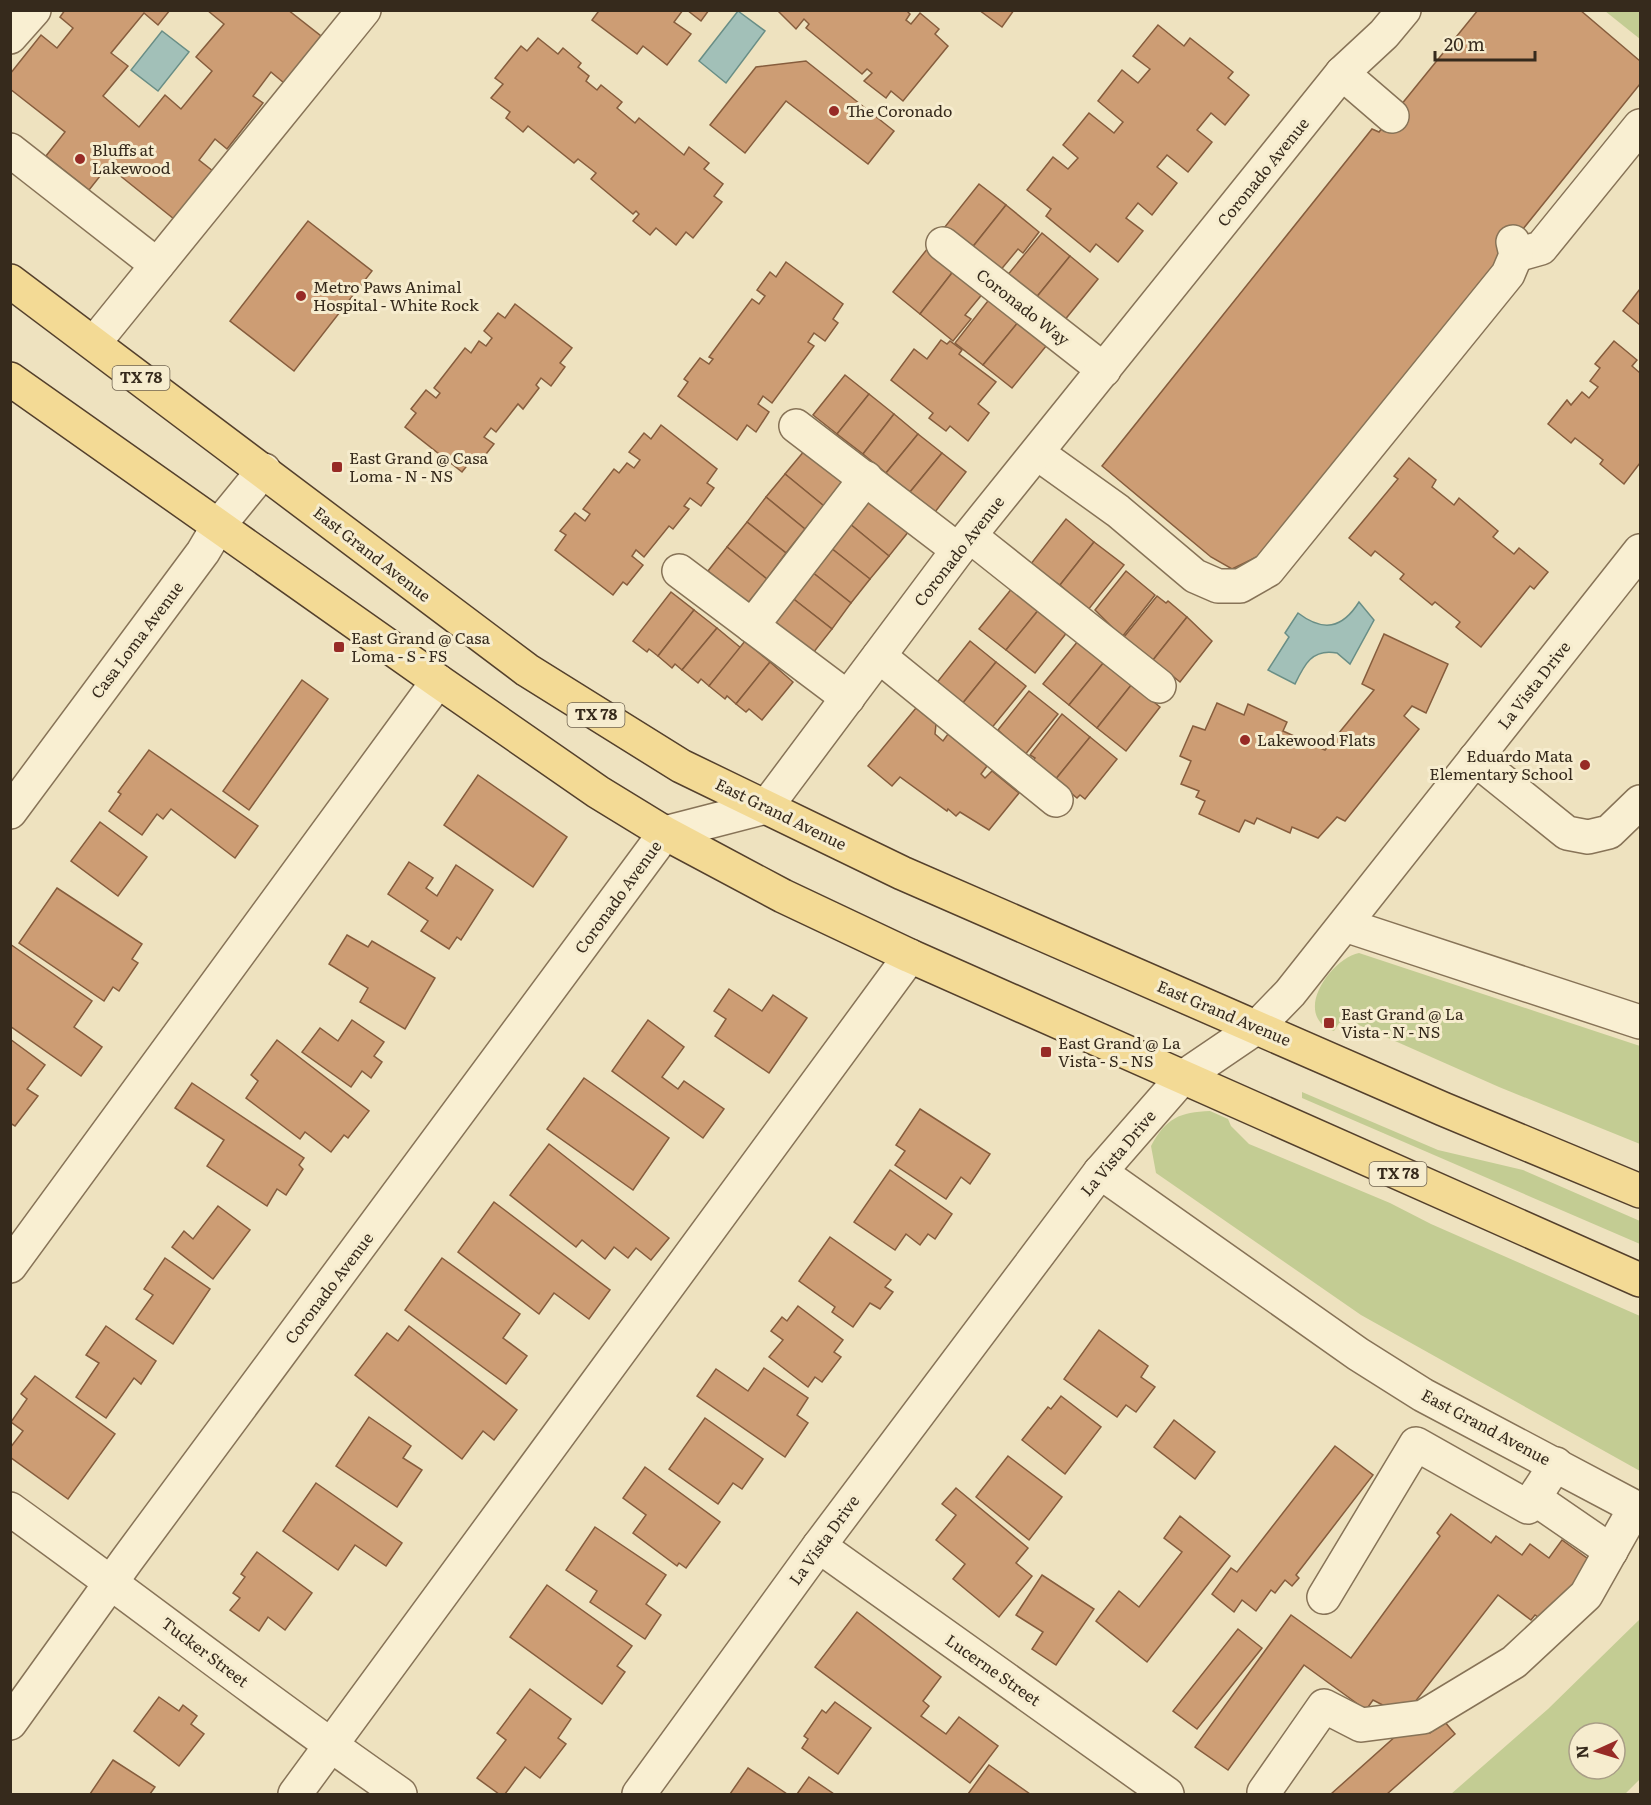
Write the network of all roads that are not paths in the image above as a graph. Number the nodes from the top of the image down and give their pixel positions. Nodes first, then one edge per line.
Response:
1 (34, 10) edge
2 (364, 10) edge
3 (1404, 10) edge
4 (10, 37) edge
5 (1342, 74) junction
6 (1392, 116) dead end
7 (1641, 126) edge
8 (10, 150) edge
9 (943, 244) dead end
10 (158, 265) junction
11 (10, 281) edge
12 (94, 343) junction
13 (1104, 370) junction
14 (10, 379) edge
15 (796, 426) dead end
16 (1037, 453) junction
17 (264, 470) junction
18 (866, 478) junction
19 (219, 525) junction
20 (964, 543) junction
21 (1641, 551) edge
22 (679, 571) dead end
23 (752, 627) junction
24 (879, 656) junction
25 (438, 681) junction
26 (1159, 686) dead end
27 (848, 698) junction
28 (1475, 759) junction
29 (1056, 800) dead end
30 (1641, 802) edge
31 (766, 807) junction
32 (10, 812) edge
33 (665, 833) junction
34 (1344, 925) junction
35 (910, 956) junction
36 (1641, 1022) edge
37 (1257, 1027) junction
38 (1182, 1078) junction
39 (1100, 1172) junction
40 (1641, 1191) edge
41 (10, 1266) edge
42 (1641, 1280) edge
43 (1556, 1464) junction
44 (1534, 1498) junction
45 (10, 1509) edge
46 (1638, 1509) edge
47 (819, 1546) junction
48 (1611, 1551) junction
49 (112, 1583) junction
50 (1324, 1597) dead end
51 (10, 1722) edge
52 (330, 1746) junction
53 (1264, 1792) dead end
54 (295, 1794) edge
55 (400, 1794) edge
56 (639, 1794) edge
57 (1167, 1794) edge

1 - 4 street
2 - 10 street
3 - 5 street, Coronado Avenue
5 - 6 street
5 - 13 street, Coronado Avenue
7 - 16 street
8 - 10 street
9 - 13 street, Coronado Way
10 - 12 street
11 - 12 main road, East Grand Avenue / TX 78
12 - 17 main road, East Grand Avenue / TX 78
13 - 16 street, Coronado Avenue
14 - 19 main road, TX 78
15 - 18 street
16 - 20 street, Coronado Avenue
17 - 19 street, Casa Loma Avenue
17 - 31 main road, East Grand Avenue / TX 78
18 - 20 street
18 - 23 street
19 - 25 main road, TX 78
19 - 32 street, Casa Loma Avenue
20 - 24 street, Coronado Avenue
20 - 26 street
21 - 28 street, La Vista Drive
22 - 23 street
23 - 27 street
24 - 27 street, Coronado Avenue
24 - 29 street
25 - 33 main road, TX 78
25 - 41 street
27 - 31 street, Coronado Avenue
28 - 30 street
28 - 34 street, La Vista Drive
31 - 33 street, Coronado Avenue
31 - 37 main road, East Grand Avenue / TX 78
33 - 35 main road, TX 78
33 - 49 street, Coronado Avenue
34 - 36 street
34 - 37 street, La Vista Drive
35 - 38 main road, TX 78
35 - 52 street
37 - 38 street, La Vista Drive
37 - 40 main road, East Grand Avenue / TX 78
38 - 39 street, La Vista Drive
38 - 42 main road, TX 78
39 - 43 street, East Grand Avenue
39 - 47 street, La Vista Drive
43 - 44 street
43 - 46 street, East Grand Avenue
44 - 48 street
44 - 50 street
45 - 49 street, Tucker Street
46 - 48 street
47 - 56 street, La Vista Drive
47 - 57 street, Lucerne Street
48 - 53 street
49 - 51 street, Coronado Avenue
49 - 52 street, Tucker Street
52 - 54 street
52 - 55 street, Tucker Street

